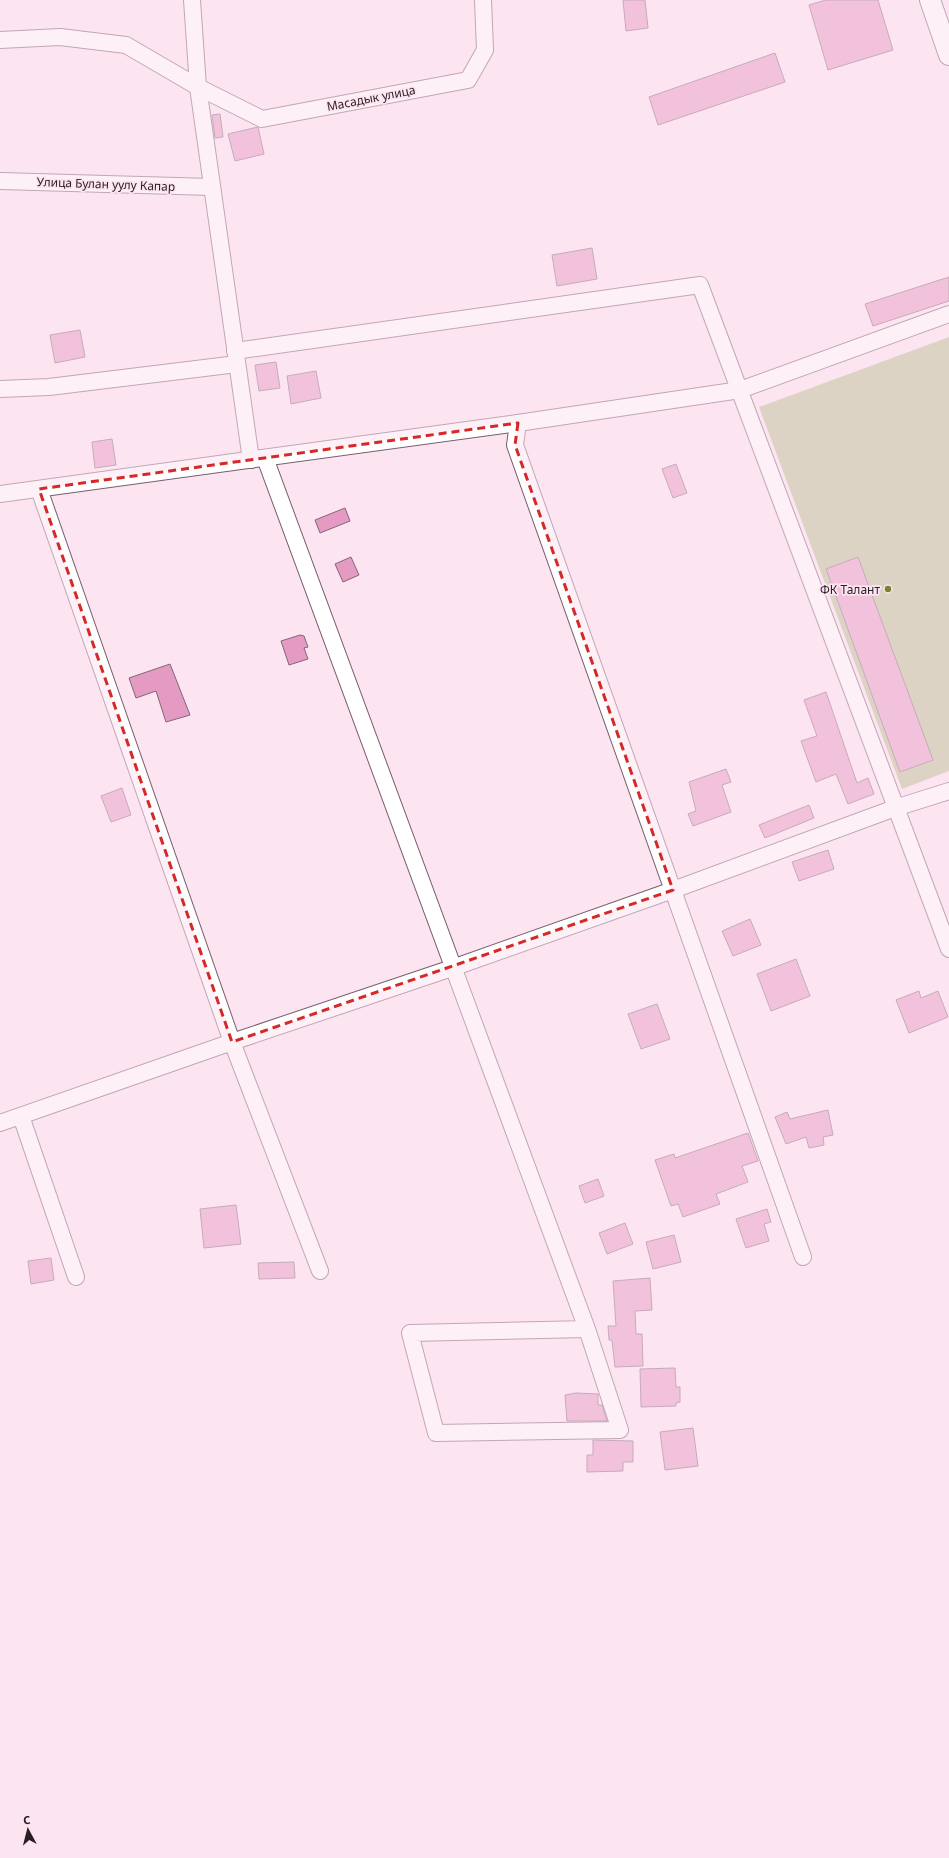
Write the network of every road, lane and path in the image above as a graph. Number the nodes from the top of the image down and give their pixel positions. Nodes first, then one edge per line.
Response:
1 (192, 0) edge
2 (483, 0) edge
3 (930, 0) edge
4 (0, 40) edge
5 (949, 55) edge
6 (198, 87) junction
7 (0, 181) edge
8 (212, 187) junction
9 (949, 314) edge
10 (236, 358) junction
11 (0, 389) edge
12 (740, 390) junction
13 (518, 423) junction
14 (258, 459) junction
15 (39, 488) junction
16 (0, 494) edge
17 (949, 791) edge
18 (895, 808) junction
19 (672, 890) junction
20 (949, 949) edge
21 (455, 967) junction
22 (232, 1042) junction
23 (21, 1116) junction
24 (0, 1123) edge
25 (803, 1257) dead end
26 (320, 1271) dead end
27 (76, 1277) dead end
28 (587, 1329) junction

1 - 6 street
2 - 6 street, Масадык улица
3 - 5 main road
4 - 6 street, Масадык улица
6 - 8 street
7 - 8 street, Улица Булан уулу Капар
8 - 10 street
9 - 12 street
10 - 11 street
10 - 12 street
10 - 14 street
12 - 13 street
12 - 18 street
13 - 14 street
13 - 19 street
14 - 15 street
14 - 21 street
15 - 16 street
15 - 22 street
17 - 18 street
18 - 19 street
18 - 20 street
19 - 21 street
19 - 25 street
21 - 22 street
21 - 28 street
22 - 23 street
22 - 26 street
23 - 24 street
23 - 27 street
28 - 28 street

